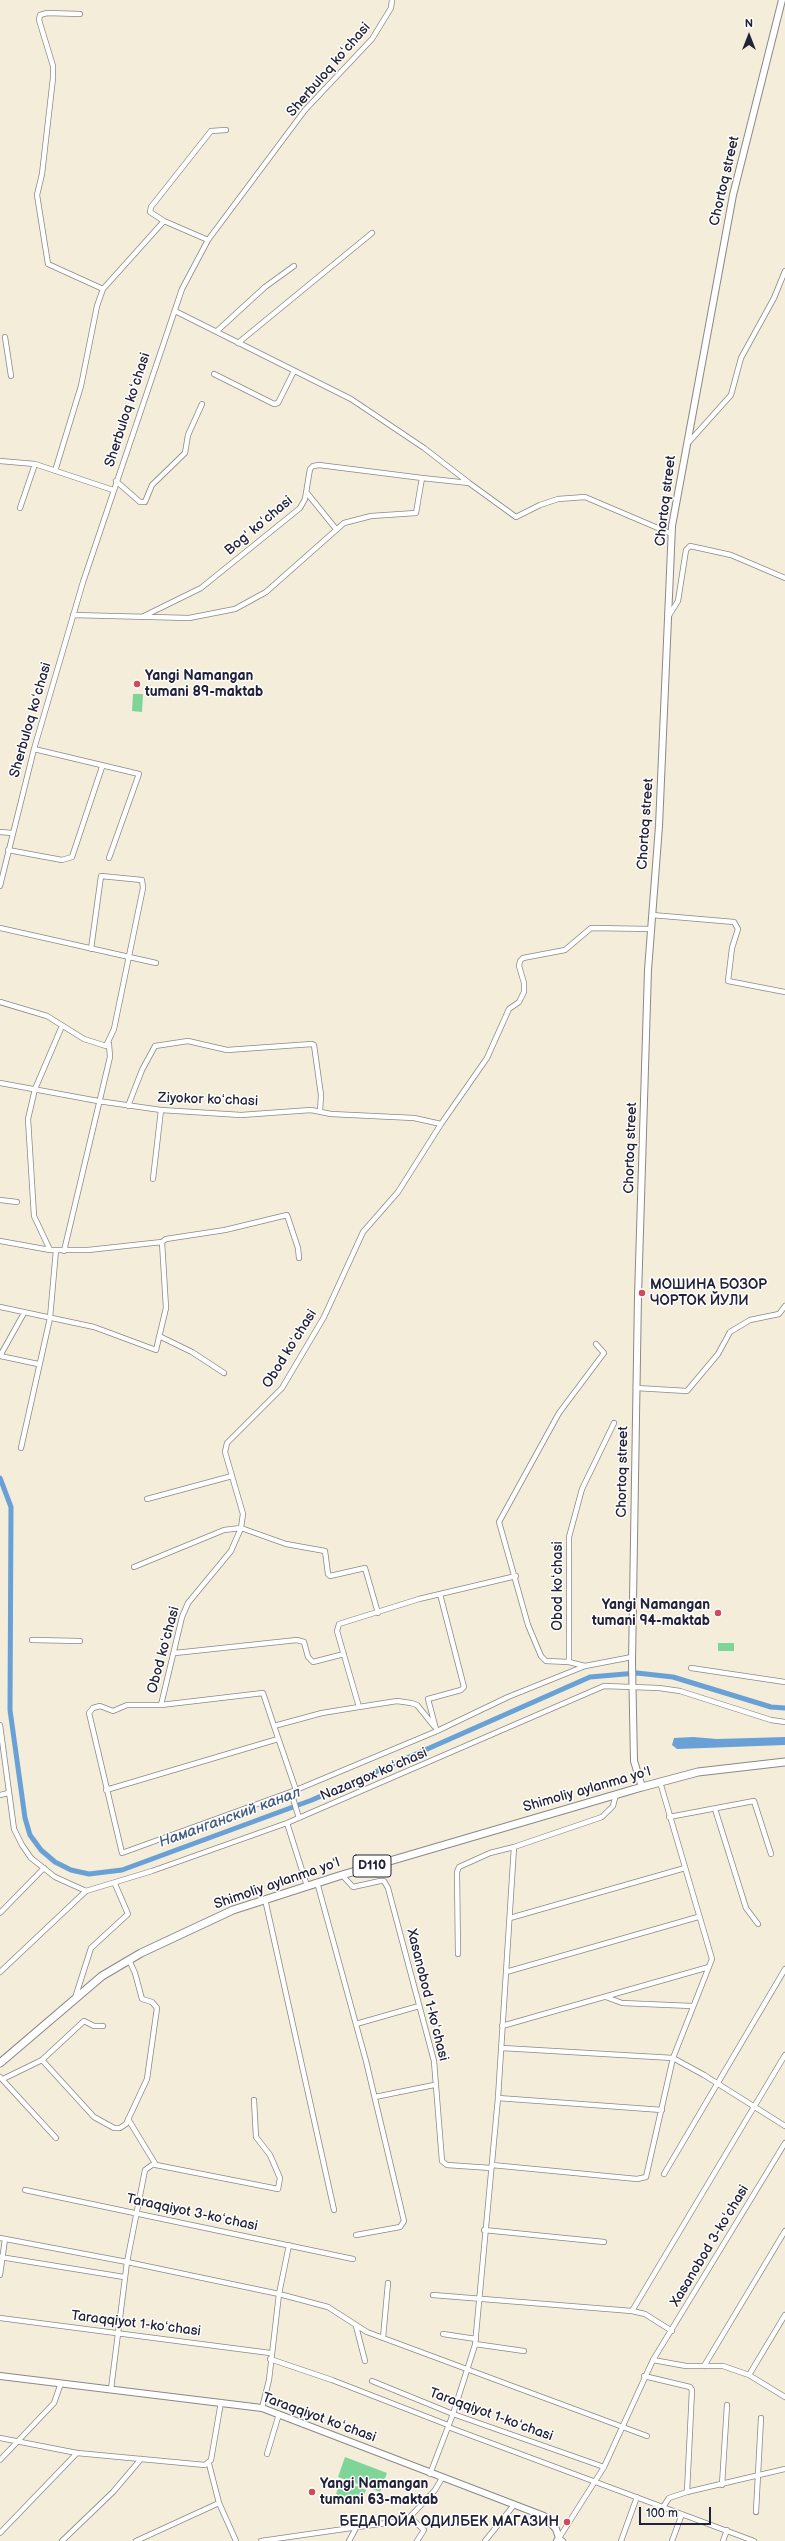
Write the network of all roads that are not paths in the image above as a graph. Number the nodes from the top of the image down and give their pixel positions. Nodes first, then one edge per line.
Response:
1 (392, 0) edge
2 (782, 0) edge
3 (80, 14) dead end
4 (226, 130) dead end
5 (164, 221) junction
6 (372, 233) dead end
7 (208, 240) junction
8 (294, 266) dead end
9 (785, 271) edge
10 (103, 288) junction
11 (175, 311) junction
12 (217, 332) junction
13 (5, 338) dead end
14 (238, 343) junction
15 (294, 371) junction
16 (214, 374) dead end
17 (11, 376) dead end
18 (202, 404) dead end
19 (685, 445) junction
20 (0, 461) edge
21 (35, 464) junction
22 (55, 471) junction
23 (422, 478) junction
24 (116, 481) junction
25 (469, 484) junction
26 (113, 490) junction
27 (307, 493) junction
28 (20, 508) dead end
29 (336, 529) junction
30 (672, 534) junction
31 (785, 578) edge
32 (73, 615) junction
33 (142, 616) junction
34 (668, 617) junction
35 (34, 749) junction
36 (102, 767) junction
37 (0, 832) edge
38 (12, 833) junction
39 (8, 850) junction
40 (109, 858) dead end
41 (0, 886) edge
42 (652, 915) junction
43 (0, 928) edge
44 (651, 929) junction
45 (91, 949) junction
46 (129, 957) junction
47 (156, 963) dead end
48 (785, 992) edge
49 (0, 1002) edge
50 (62, 1026) junction
51 (109, 1044) junction
52 (0, 1082) edge
53 (35, 1089) junction
54 (98, 1102) junction
55 (128, 1106) junction
56 (161, 1110) junction
57 (320, 1111) junction
58 (441, 1124) junction
59 (153, 1179) dead end
60 (0, 1200) edge
61 (17, 1202) dead end
62 (0, 1241) edge
63 (162, 1242) junction
64 (53, 1250) junction
65 (64, 1251) junction
66 (299, 1258) dead end
67 (785, 1306) edge
68 (0, 1307) edge
69 (24, 1312) junction
70 (50, 1318) junction
71 (159, 1336) junction
72 (596, 1344) dead end
73 (0, 1356) edge
74 (38, 1364) junction
75 (224, 1373) dead end
76 (636, 1388) junction
77 (614, 1423) dead end
78 (21, 1448) dead end
79 (232, 1476) junction
80 (147, 1499) dead end
81 (241, 1528) junction
82 (134, 1567) dead end
83 (516, 1576) junction
84 (440, 1594) junction
85 (378, 1612) junction
86 (32, 1640) dead end
87 (80, 1641) dead end
88 (175, 1653) junction
89 (344, 1654) junction
90 (632, 1659) junction
91 (569, 1662) junction
92 (584, 1666) junction
93 (691, 1668) dead end
94 (785, 1682) edge
95 (632, 1687) junction
96 (161, 1705) junction
97 (358, 1707) junction
98 (785, 1722) edge
99 (0, 1725) edge
100 (274, 1726) junction
101 (436, 1730) junction
102 (278, 1739) junction
103 (785, 1762) edge
104 (660, 1782) junction
105 (642, 1787) junction
106 (106, 1790) junction
107 (293, 1791) junction
108 (8, 1793) junction
109 (616, 1794) junction
110 (0, 1795) edge
111 (715, 1809) junction
112 (669, 1817) junction
113 (299, 1818) junction
114 (287, 1823) junction
115 (514, 1847) junction
116 (771, 1854) dead end
117 (44, 1868) junction
118 (685, 1868) junction
119 (342, 1875) junction
120 (317, 1882) junction
121 (115, 1884) junction
122 (307, 1886) junction
123 (86, 1891) junction
124 (265, 1899) junction
125 (0, 1913) edge
126 (698, 1917) junction
127 (510, 1918) junction
128 (758, 1924) dead end
129 (458, 1954) dead end
130 (129, 1960) junction
131 (709, 1967) junction
132 (785, 1969) edge
133 (0, 1972) edge
134 (506, 1972) junction
135 (606, 1997) junction
136 (75, 1998) junction
137 (419, 2006) junction
138 (692, 2006) junction
139 (356, 2024) junction
140 (103, 2026) dead end
141 (502, 2026) junction
142 (502, 2048) junction
143 (785, 2055) edge
144 (673, 2058) junction
145 (42, 2060) junction
146 (0, 2063) edge
147 (2, 2078) edge
148 (717, 2084) junction
149 (434, 2085) junction
150 (375, 2097) junction
151 (498, 2098) junction
152 (254, 2100) dead end
153 (753, 2106) junction
154 (662, 2110) junction
155 (128, 2119) junction
156 (785, 2126) edge
157 (56, 2138) dead end
158 (785, 2143) edge
159 (156, 2165) junction
160 (492, 2167) junction
161 (664, 2174) dead end
162 (25, 2190) dead end
163 (334, 2210) dead end
164 (136, 2212) junction
165 (484, 2230) junction
166 (785, 2231) edge
167 (356, 2235) dead end
168 (3, 2239) edge
169 (604, 2242) dead end
170 (289, 2245) junction
171 (2, 2257) edge
172 (353, 2259) dead end
173 (127, 2262) junction
174 (0, 2275) edge
175 (124, 2277) junction
176 (388, 2283) dead end
177 (278, 2294) junction
178 (433, 2295) dead end
179 (479, 2299) junction
180 (632, 2311) junction
181 (785, 2315) edge
182 (0, 2318) edge
183 (356, 2326) junction
184 (672, 2330) junction
185 (118, 2333) junction
186 (442, 2334) dead end
187 (383, 2338) junction
188 (475, 2341) junction
189 (524, 2351) dead end
190 (270, 2352) junction
191 (270, 2358) junction
192 (365, 2360) dead end
193 (653, 2360) junction
194 (704, 2366) junction
195 (468, 2370) junction
196 (749, 2375) junction
197 (0, 2376) edge
198 (644, 2376) junction
199 (372, 2381) dead end
200 (61, 2383) junction
201 (111, 2389) junction
202 (785, 2398) edge
203 (221, 2402) junction
204 (726, 2404) dead end
205 (262, 2408) junction
206 (278, 2414) junction
207 (453, 2414) junction
208 (761, 2418) dead end
209 (448, 2426) junction
210 (623, 2427) junction
211 (647, 2436) dead end
212 (0, 2438) edge
213 (17, 2441) junction
214 (77, 2453) junction
215 (267, 2454) dead end
216 (141, 2459) junction
217 (0, 2460) edge
218 (209, 2464) junction
219 (604, 2467) junction
220 (785, 2468) edge
221 (430, 2474) junction
222 (759, 2474) junction
223 (442, 2478) junction
224 (594, 2481) junction
225 (722, 2485) junction
226 (687, 2492) junction
227 (637, 2497) junction
228 (219, 2503) junction
229 (514, 2505) junction
230 (663, 2507) junction
231 (756, 2512) dead end
232 (682, 2514) junction
233 (411, 2518) junction
234 (356, 2528) junction
235 (727, 2530) junction
236 (0, 2533) edge
237 (272, 2540) edge
238 (560, 2540) edge
239 (62, 2541) edge
240 (136, 2541) edge
241 (236, 2541) edge
242 (261, 2541) edge
243 (349, 2541) edge
244 (417, 2541) edge
245 (485, 2541) edge
246 (621, 2541) edge
247 (672, 2541) edge
248 (723, 2541) edge
249 (754, 2541) edge

1 - 7 street, Sherbuloq koʻchasi
2 - 19 main road, Chortoq street
3 - 10 street
4 - 5 street
5 - 7 street
5 - 10 street
6 - 14 street
7 - 11 street, Sherbuloq koʻchasi
8 - 12 street
9 - 19 street
10 - 22 street
11 - 12 street
11 - 24 street, Sherbuloq koʻchasi
12 - 14 street
13 - 17 street
14 - 15 street
15 - 16 street
15 - 25 street
18 - 24 street
19 - 30 main road, Chortoq street
20 - 21 street
21 - 22 street
21 - 28 street
22 - 26 street
23 - 25 street, Bogʻ koʻchasi
23 - 27 street, Bogʻ koʻchasi
23 - 29 street, Bogʻ koʻchasi
24 - 26 street, Sherbuloq koʻchasi
25 - 30 street, Bogʻ koʻchasi
26 - 32 street, Sherbuloq koʻchasi
27 - 29 street
27 - 33 street, Bogʻ koʻchasi
29 - 33 street, Bogʻ koʻchasi
30 - 34 main road, Chortoq street
31 - 34 street
32 - 33 street, Bogʻ koʻchasi
32 - 35 street, Sherbuloq koʻchasi
34 - 42 main road, Chortoq street
35 - 36 street
35 - 38 street, Sherbuloq koʻchasi
36 - 39 street
36 - 40 street
37 - 38 street
38 - 39 street, Sherbuloq koʻchasi
39 - 41 street, Sherbuloq koʻchasi
42 - 44 main road, Chortoq street
42 - 48 street
43 - 45 street
44 - 58 street, Obod koʻchasi
44 - 76 main road, Chortoq street
45 - 46 street
45 - 46 street
46 - 47 street
46 - 51 street
49 - 50 street
50 - 51 street
50 - 53 street
51 - 54 street
52 - 53 street, Ziyokor koʻchasi
53 - 54 street, Ziyokor koʻchasi
53 - 64 street
54 - 55 street, Ziyokor koʻchasi
54 - 65 street
55 - 56 street, Ziyokor koʻchasi
55 - 57 street
56 - 57 street, Ziyokor koʻchasi
56 - 59 street
57 - 58 street, Ziyokor koʻchasi
58 - 79 street, Obod koʻchasi
60 - 61 street
62 - 64 street
63 - 65 street
63 - 66 street
63 - 71 street
64 - 65 street
64 - 70 street
67 - 76 street
68 - 69 street
69 - 70 street
69 - 73 street
70 - 71 street
70 - 74 street
71 - 75 street
72 - 83 street, Obod koʻchasi
73 - 74 street
74 - 78 street
76 - 90 main road, Chortoq street
77 - 91 street, Obod koʻchasi
79 - 80 street
79 - 81 street, Obod koʻchasi
81 - 82 street
81 - 85 street
81 - 88 street, Obod koʻchasi
83 - 84 street
83 - 91 street, Obod koʻchasi
84 - 85 street
84 - 101 street
85 - 89 street
86 - 87 street
88 - 89 street
88 - 96 street, Obod koʻchasi
89 - 97 street
90 - 92 street
90 - 95 main road, Chortoq street
91 - 92 street, Obod koʻchasi
92 - 101 street
93 - 94 street
95 - 98 street, Nazargox koʻchasi
95 - 105 main road, Chortoq street
95 - 113 street, Nazargox koʻchasi
96 - 100 street, Obod koʻchasi
96 - 106 street
97 - 100 street
97 - 101 street
99 - 108 street
100 - 102 street
101 - 107 street
102 - 106 street
102 - 107 street
103 - 104 main road, Shimoliy aylanma yoʻl / D110
104 - 105 main road, Shimoliy aylanma yoʻl / D110
104 - 112 street
105 - 109 main road, Shimoliy aylanma yoʻl / D110
106 - 107 street
107 - 113 street
108 - 110 street
108 - 117 street
109 - 115 street
109 - 119 main road, Shimoliy aylanma yoʻl / D110
111 - 112 street
111 - 116 street
111 - 128 street
112 - 118 street
113 - 114 street, Nazargox koʻchasi
114 - 121 street, Nazargox koʻchasi
114 - 122 street
115 - 127 street
115 - 129 street
117 - 123 street
117 - 125 street
118 - 126 street
118 - 127 street
119 - 120 main road, Shimoliy aylanma yoʻl / D110
119 - 137 street, Xasanobod 1-koʻchasi
120 - 122 main road, Shimoliy aylanma yoʻl / D110
120 - 139 street
121 - 123 street, Nazargox koʻchasi
121 - 136 street
122 - 124 main road, Shimoliy aylanma yoʻl / D110
123 - 133 street
124 - 130 main road, Shimoliy aylanma yoʻl / D110
124 - 163 street
126 - 131 street
126 - 134 street
127 - 134 street
130 - 136 main road, Shimoliy aylanma yoʻl / D110
130 - 155 street
131 - 135 street
131 - 138 street
132 - 148 street
134 - 141 street
135 - 138 street
135 - 141 street
136 - 146 main road, Shimoliy aylanma yoʻl / D110
137 - 139 street
137 - 149 street, Xasanobod 1-koʻchasi
138 - 144 street
139 - 150 street
140 - 145 street
141 - 142 street
142 - 144 street
142 - 151 street
143 - 153 street
144 - 148 street
144 - 154 street
145 - 147 street
145 - 155 street
147 - 157 street
148 - 153 street
148 - 161 street
149 - 150 street
149 - 160 street, Xasanobod 1-koʻchasi
150 - 167 street
151 - 154 street
151 - 160 street
152 - 159 street
153 - 156 street
153 - 180 street
154 - 160 street, Xasanobod 1-koʻchasi
155 - 159 street
158 - 184 street, Xasanobod 3-koʻchasi
159 - 164 street
160 - 165 street
162 - 164 street, Taraqqiyot 3-koʻchasi
164 - 170 street, Taraqqiyot 3-koʻchasi
164 - 173 street
165 - 169 street
165 - 179 street
166 - 194 street
168 - 171 street
168 - 173 street
170 - 172 street, Taraqqiyot 3-koʻchasi
170 - 177 street
171 - 174 street
171 - 175 street
173 - 175 street
173 - 177 street
175 - 185 street
176 - 187 street
177 - 183 street
177 - 190 street
178 - 179 street
179 - 180 street
179 - 188 street
180 - 184 street
181 - 196 street
182 - 185 street, Taraqqiyot 1-koʻchasi
183 - 187 street
183 - 192 street
184 - 193 street, Xasanobod 3-koʻchasi
185 - 190 street, Taraqqiyot 1-koʻchasi
185 - 201 street
186 - 188 street
187 - 195 street
188 - 189 street
188 - 195 street
190 - 191 street
191 - 205 street
191 - 209 street, Taraqqiyot 1-koʻchasi
193 - 194 street
193 - 198 street, Xasanobod 3-koʻchasi
194 - 196 street
195 - 207 street
195 - 210 street
196 - 202 street
197 - 200 main road, Taraqqiyot koʻchasi
198 - 210 street, Xasanobod 3-koʻchasi
198 - 226 street
199 - 207 street, Taraqqiyot 1-koʻchasi
200 - 201 main road, Taraqqiyot koʻchasi
200 - 213 street
201 - 203 main road, Taraqqiyot koʻchasi
203 - 205 main road, Taraqqiyot koʻchasi
203 - 218 street
204 - 225 street
205 - 206 main road, Taraqqiyot koʻchasi
206 - 215 street
206 - 221 main road, Taraqqiyot koʻchasi
207 - 209 street
207 - 219 street, Taraqqiyot 1-koʻchasi
208 - 222 street
209 - 221 street
209 - 224 street, Taraqqiyot 1-koʻchasi
210 - 211 street
210 - 219 street, Xasanobod 3-koʻchasi
212 - 213 street
213 - 214 street
213 - 217 street
214 - 216 street
214 - 236 street
216 - 218 street
216 - 239 street
218 - 228 street
219 - 224 street, Xasanobod 3-koʻchasi
220 - 222 street
221 - 223 main road, Taraqqiyot koʻchasi
222 - 225 street
222 - 231 street
223 - 229 main road, Taraqqiyot koʻchasi
223 - 233 street
224 - 227 street, Taraqqiyot 1-koʻchasi
224 - 238 street, Xasanobod 3-koʻchasi
225 - 226 street
226 - 230 street
227 - 230 street, Taraqqiyot 1-koʻchasi
227 - 246 street
228 - 240 street
228 - 241 street
229 - 238 main road, Taraqqiyot koʻchasi
229 - 245 street
230 - 232 street, Taraqqiyot 1-koʻchasi
232 - 235 street, Taraqqiyot 1-koʻchasi
232 - 247 street
233 - 234 street
233 - 244 street
234 - 237 street
234 - 243 street
235 - 248 street
235 - 249 street, Taraqqiyot 1-koʻchasi
237 - 242 street

